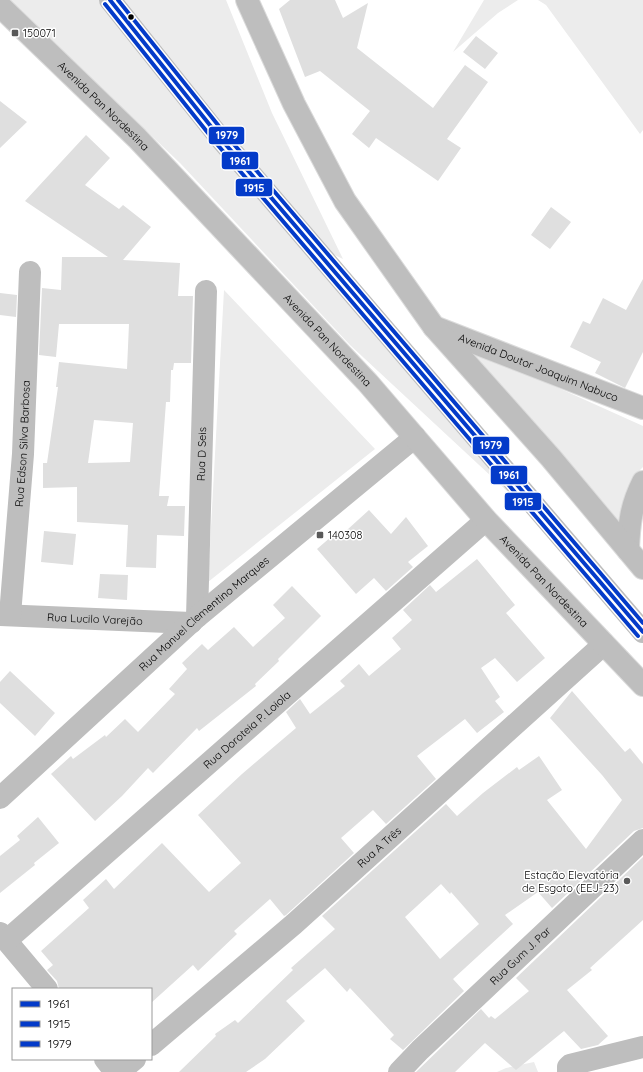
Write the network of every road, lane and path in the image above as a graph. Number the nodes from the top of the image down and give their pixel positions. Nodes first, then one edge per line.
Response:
1 (110, 0) edge
2 (247, 0) edge
3 (0, 6) edge
4 (30, 272) dead end
5 (206, 291) dead end
6 (434, 327) junction
7 (643, 408) edge
8 (415, 437) junction
9 (643, 482) edge
10 (486, 520) junction
11 (628, 550) junction
12 (643, 568) edge
13 (5, 615) edge
14 (194, 620) junction
15 (643, 632) edge
16 (604, 644) junction
17 (643, 685) edge
18 (0, 798) edge
19 (643, 840) edge
20 (4, 936) edge
21 (46, 988) edge
22 (152, 1044) edge
23 (643, 1047) edge
24 (106, 1060) edge
25 (134, 1060) edge
26 (115, 1072) edge
27 (119, 1072) edge
28 (399, 1072) edge
29 (568, 1072) edge

1 - 15 main road
2 - 6 main road
3 - 8 main road, Avenida Pan Nordestina
4 - 13 main road, Rua Edson Silva Barbosa
5 - 14 main road, Rua D Seis
6 - 7 main road, Avenida Doutor Joaquim Nabuco
6 - 11 main road
8 - 10 main road, Avenida Pan Nordestina
8 - 14 main road, Rua Manuel Clementino Marques
9 - 11 main road
10 - 16 main road, Avenida Pan Nordestina
10 - 20 main road, Rua Doroteia P. Loiola
11 - 12 main road
13 - 14 main road, Rua Lucilo Varejão
14 - 18 main road, Rua Manuel Clementino Marques
16 - 17 main road, Avenida Pan Nordestina
16 - 22 main road, Rua A Três
19 - 28 main road, Rua Gum J. Par
20 - 21 main road
23 - 29 main road
24 - 26 main road
25 - 27 main road

